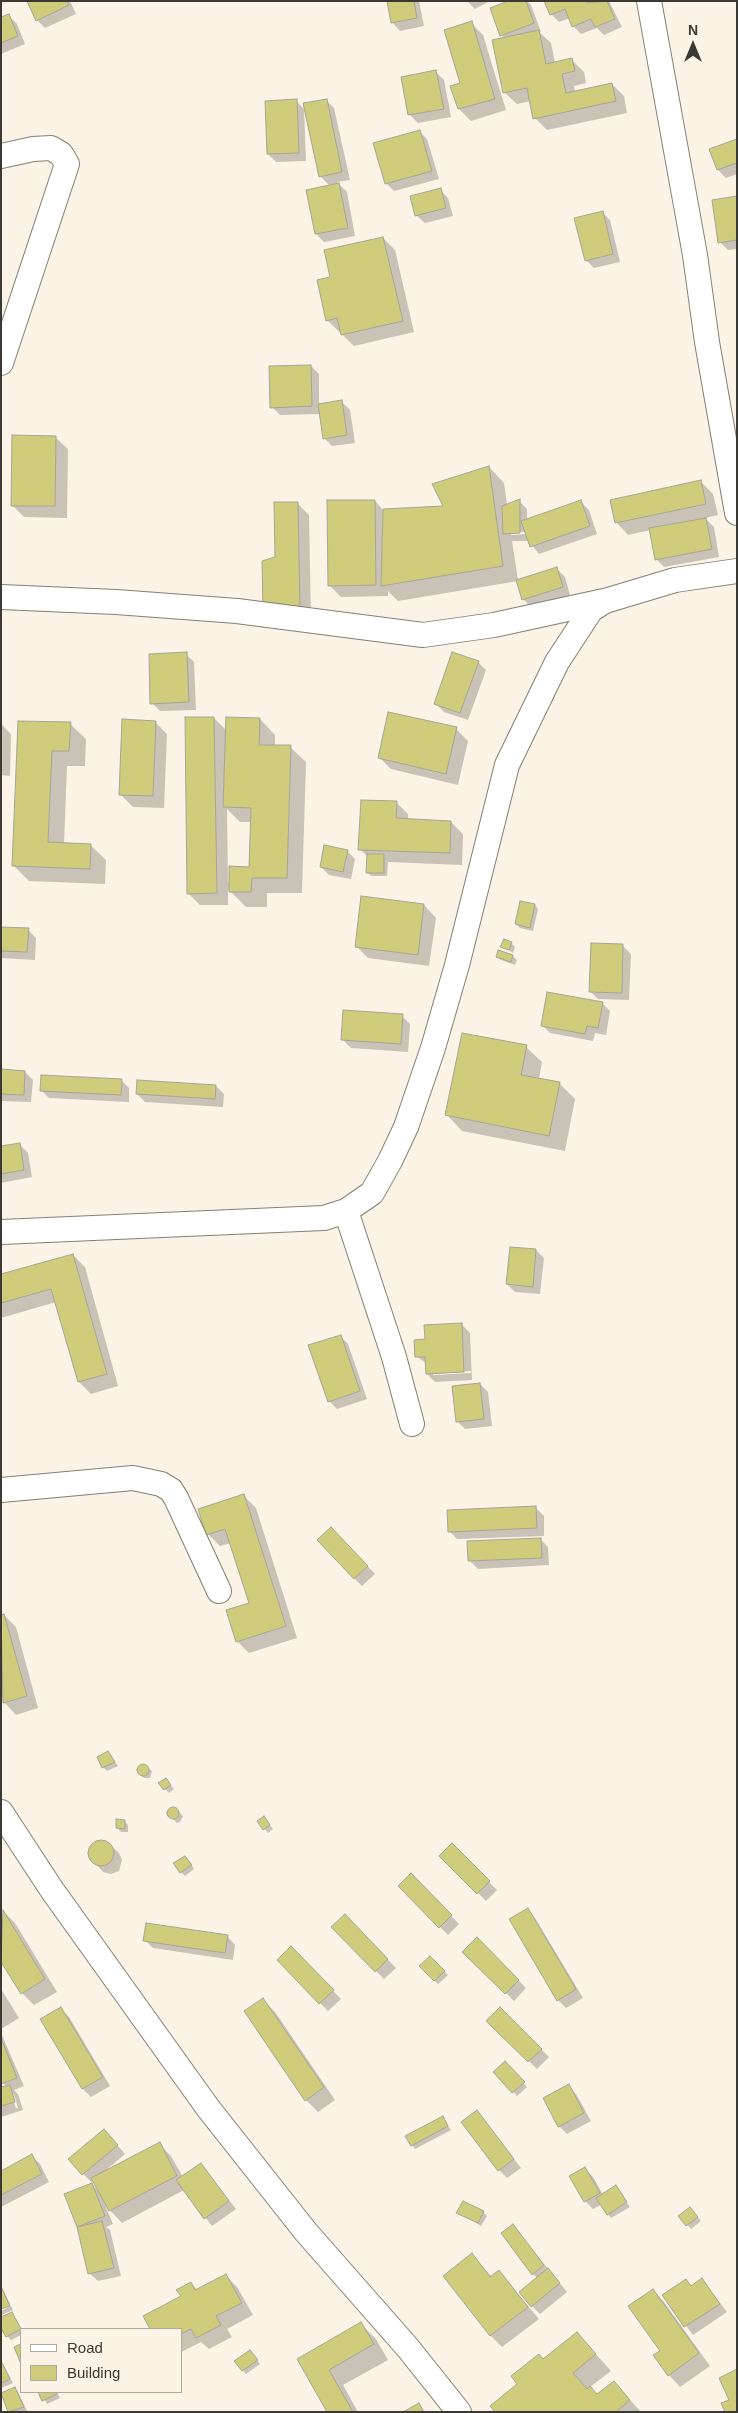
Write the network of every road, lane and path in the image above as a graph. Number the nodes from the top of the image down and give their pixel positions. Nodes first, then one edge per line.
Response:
1 (649, 1) edge
2 (1, 156) edge
3 (1, 363) edge
4 (737, 513) edge
5 (737, 571) edge
6 (1, 598) edge
7 (605, 601) junction
8 (346, 1211) junction
9 (1, 1232) edge
10 (412, 1424) dead end
11 (1, 1490) edge
12 (219, 1590) dead end
13 (1, 1812) edge
14 (459, 2412) edge

1 - 4 street
2 - 3 street
5 - 7 street
6 - 7 street
7 - 8 street
8 - 9 street
8 - 10 street
11 - 12 street
13 - 14 street

